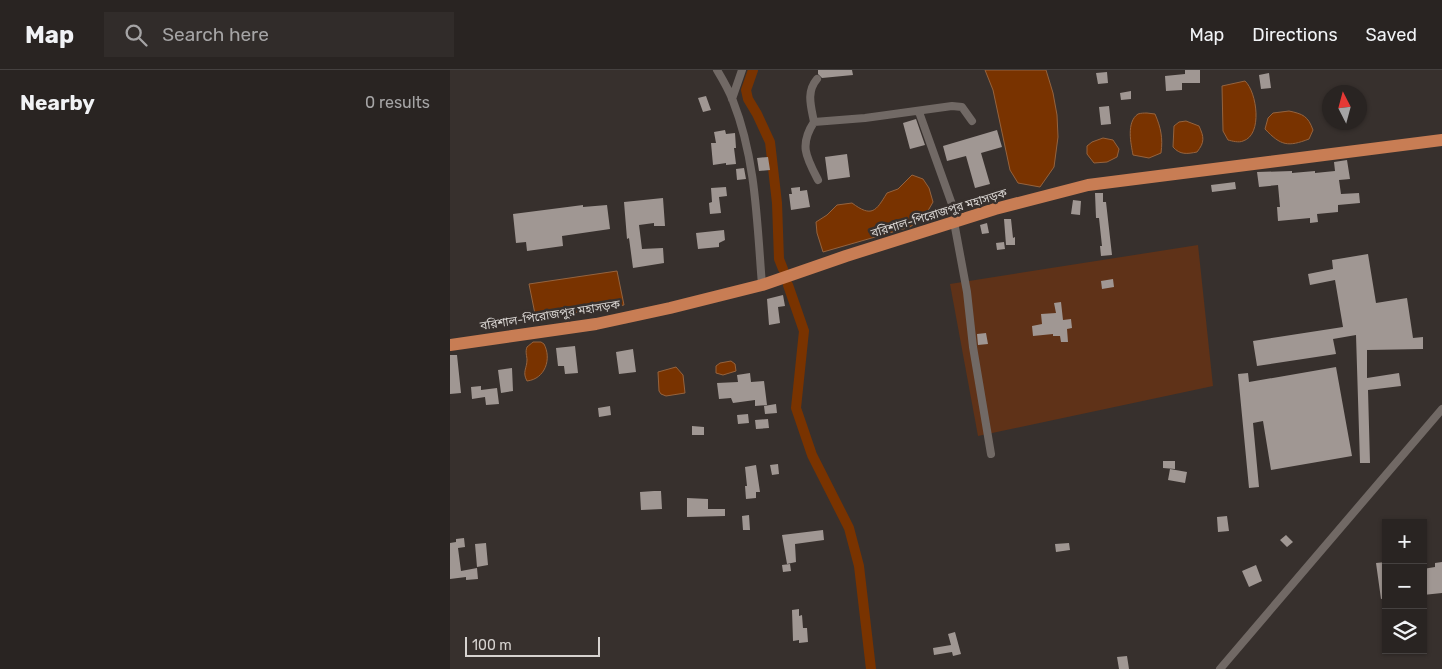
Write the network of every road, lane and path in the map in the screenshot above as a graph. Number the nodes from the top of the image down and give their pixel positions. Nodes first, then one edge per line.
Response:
1 (718, 70) edge
2 (742, 70) edge
3 (817, 79) dead end
4 (732, 99) junction
5 (919, 112) junction
6 (972, 121) dead end
7 (814, 122) junction
8 (1442, 140) edge
9 (818, 180) dead end
10 (956, 221) junction
11 (762, 285) junction
12 (450, 345) edge
13 (1442, 409) edge
14 (991, 454) dead end
15 (1220, 669) edge

1 - 4 street
2 - 4 street
3 - 7 street
4 - 11 street
5 - 6 street
5 - 7 street
5 - 10 street
7 - 9 street
8 - 10 highway, বরিশাল-পিরোজপুর মহাসড়ক
10 - 11 highway, বরিশাল-পিরোজপুর মহাসড়ক
10 - 14 street
11 - 12 highway, বরিশাল-পিরোজপুর মহাসড়ক
13 - 15 street

